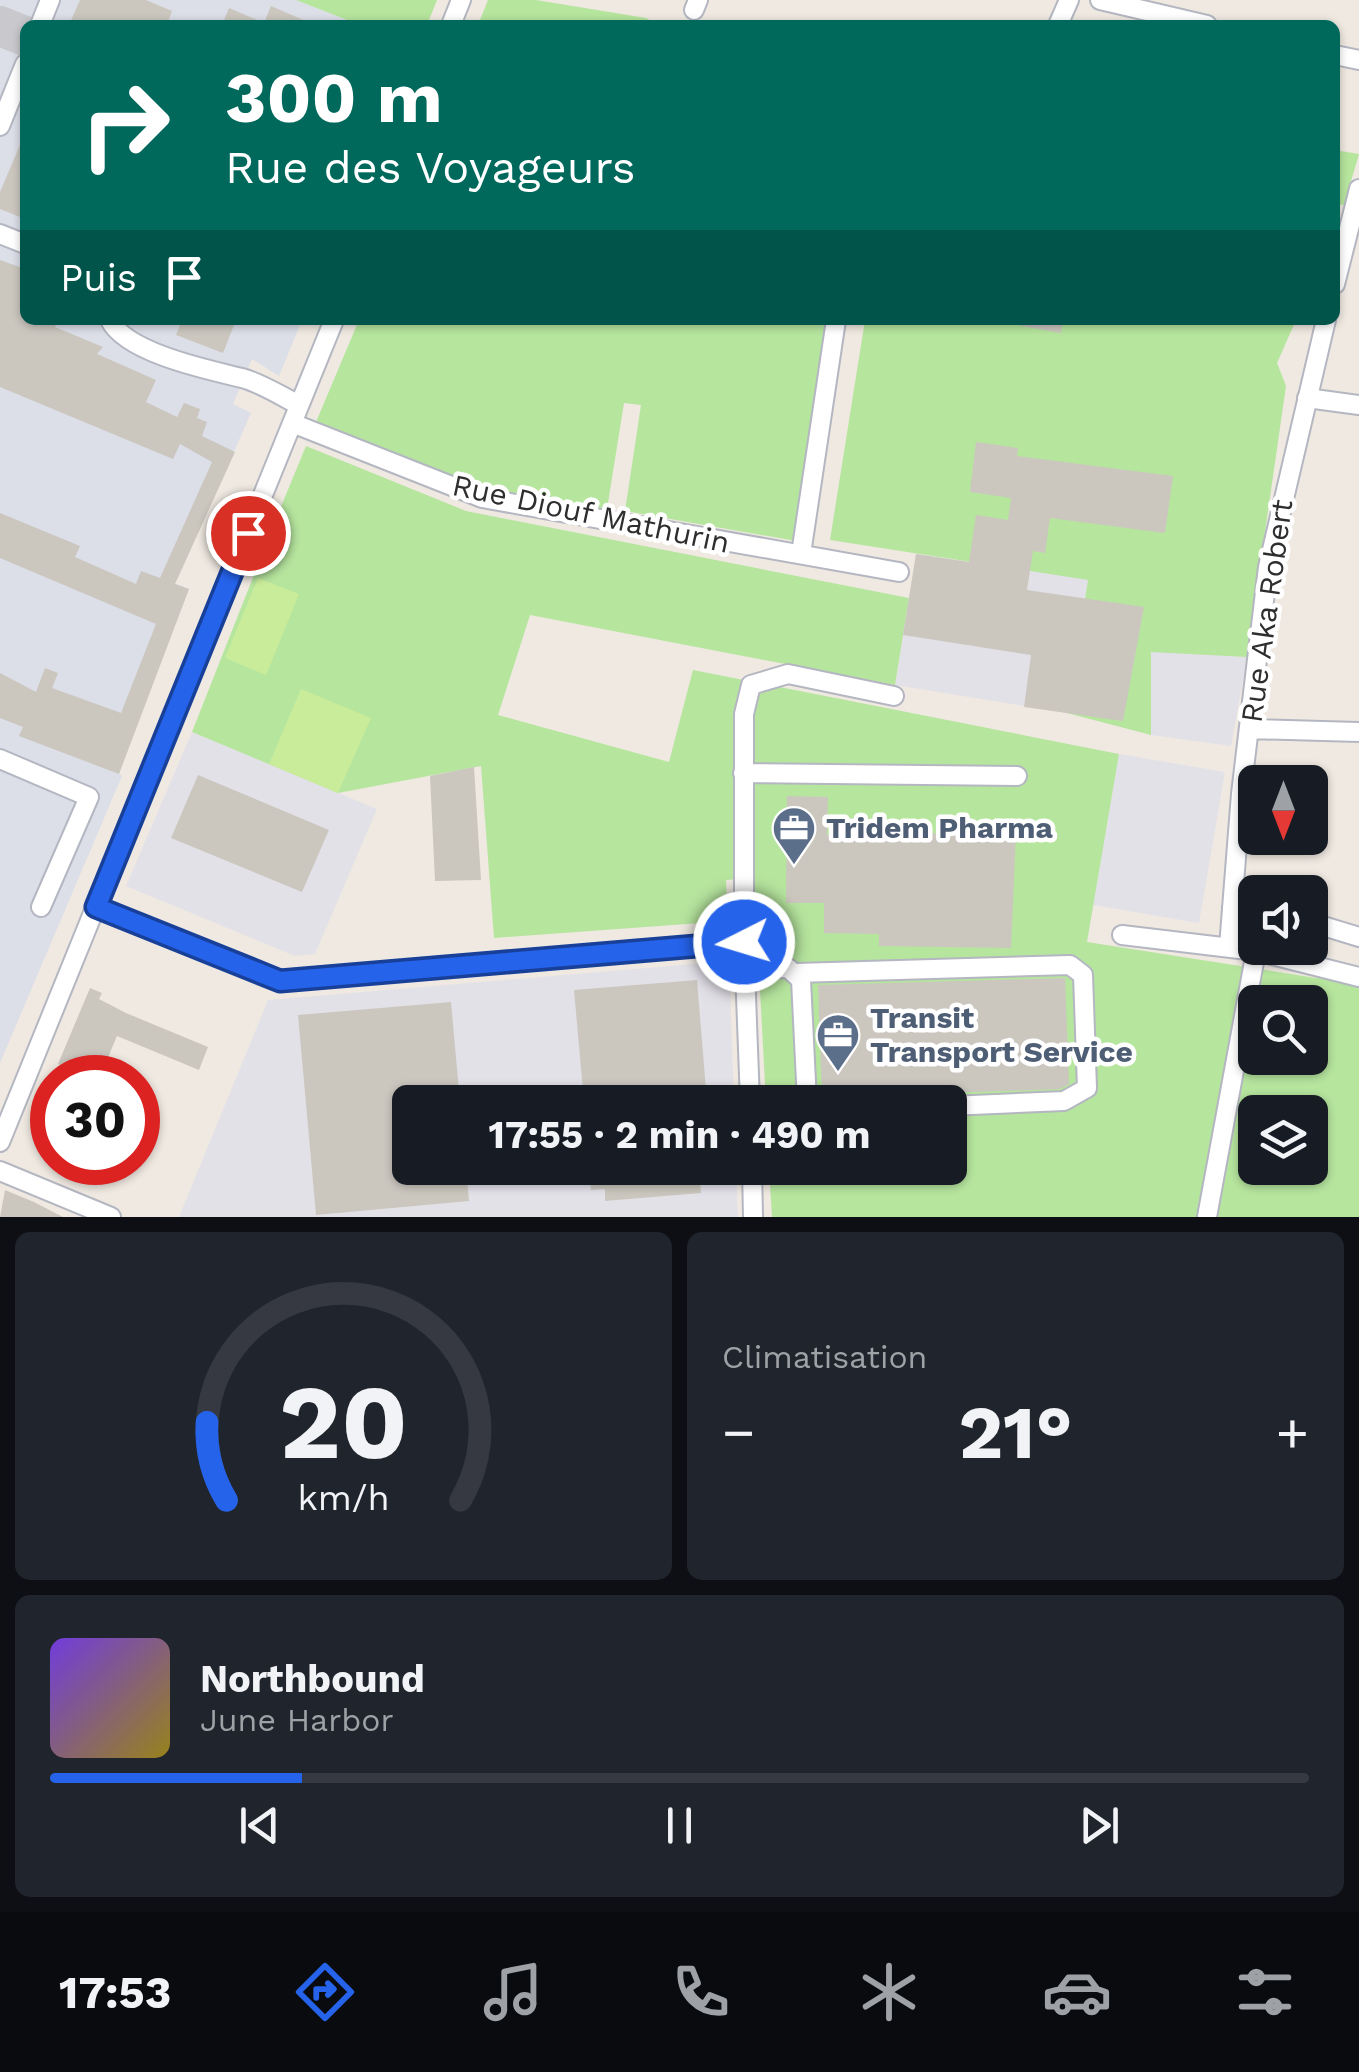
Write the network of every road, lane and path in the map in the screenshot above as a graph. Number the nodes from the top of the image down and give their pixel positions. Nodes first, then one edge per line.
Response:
1 (1100, 0) edge
2 (1166, 8) edge
3 (1196, 20) edge
4 (20, 76) edge
5 (0, 126) edge
6 (1359, 189) edge
7 (1340, 264) edge
8 (112, 325) edge
9 (332, 325) edge
10 (835, 325) edge
11 (1325, 325) edge
12 (1307, 398) junction
13 (1358, 399) edge
14 (295, 414) junction
15 (800, 554) junction
16 (899, 572) dead end
17 (894, 696) dead end
18 (1249, 729) junction
19 (1359, 732) edge
20 (0, 759) edge
21 (743, 773) junction
22 (1016, 776) dead end
23 (42, 907) dead end
24 (96, 907) junction
25 (1232, 907) junction
26 (1238, 908) edge
27 (1328, 928) edge
28 (1122, 935) dead end
29 (1359, 937) edge
30 (744, 942) junction
31 (1229, 948) junction
32 (1238, 949) edge
33 (1253, 965) edge
34 (1313, 965) edge
35 (745, 969) junction
36 (796, 973) junction
37 (1359, 977) edge
38 (749, 1085) edge
39 (806, 1085) edge
40 (967, 1105) edge
41 (0, 1142) edge
42 (0, 1171) edge
43 (752, 1185) edge
44 (110, 1217) edge
45 (753, 1217) edge
46 (1207, 1217) edge

1 - 2 street
2 - 3 street
4 - 5 street
6 - 7 street
8 - 14 street, Rue Diouf Mathurin
9 - 14 street
10 - 15 street
11 - 12 street, Rue Aka Robert
12 - 13 street
12 - 18 street, Rue Aka Robert
14 - 15 street, Rue Diouf Mathurin
14 - 24 street
15 - 16 street, Rue Diouf Mathurin
17 - 21 street
18 - 19 street
18 - 25 street, Rue Aka Robert
20 - 23 street
21 - 22 street
21 - 30 street
24 - 30 street
24 - 41 street
25 - 26 street
25 - 31 street, Rue Aka Robert
27 - 29 street
28 - 31 street
30 - 35 street
31 - 32 street
33 - 46 street
34 - 37 street
35 - 36 street
35 - 38 street
36 - 39 street
36 - 40 street
42 - 44 street
43 - 45 street

